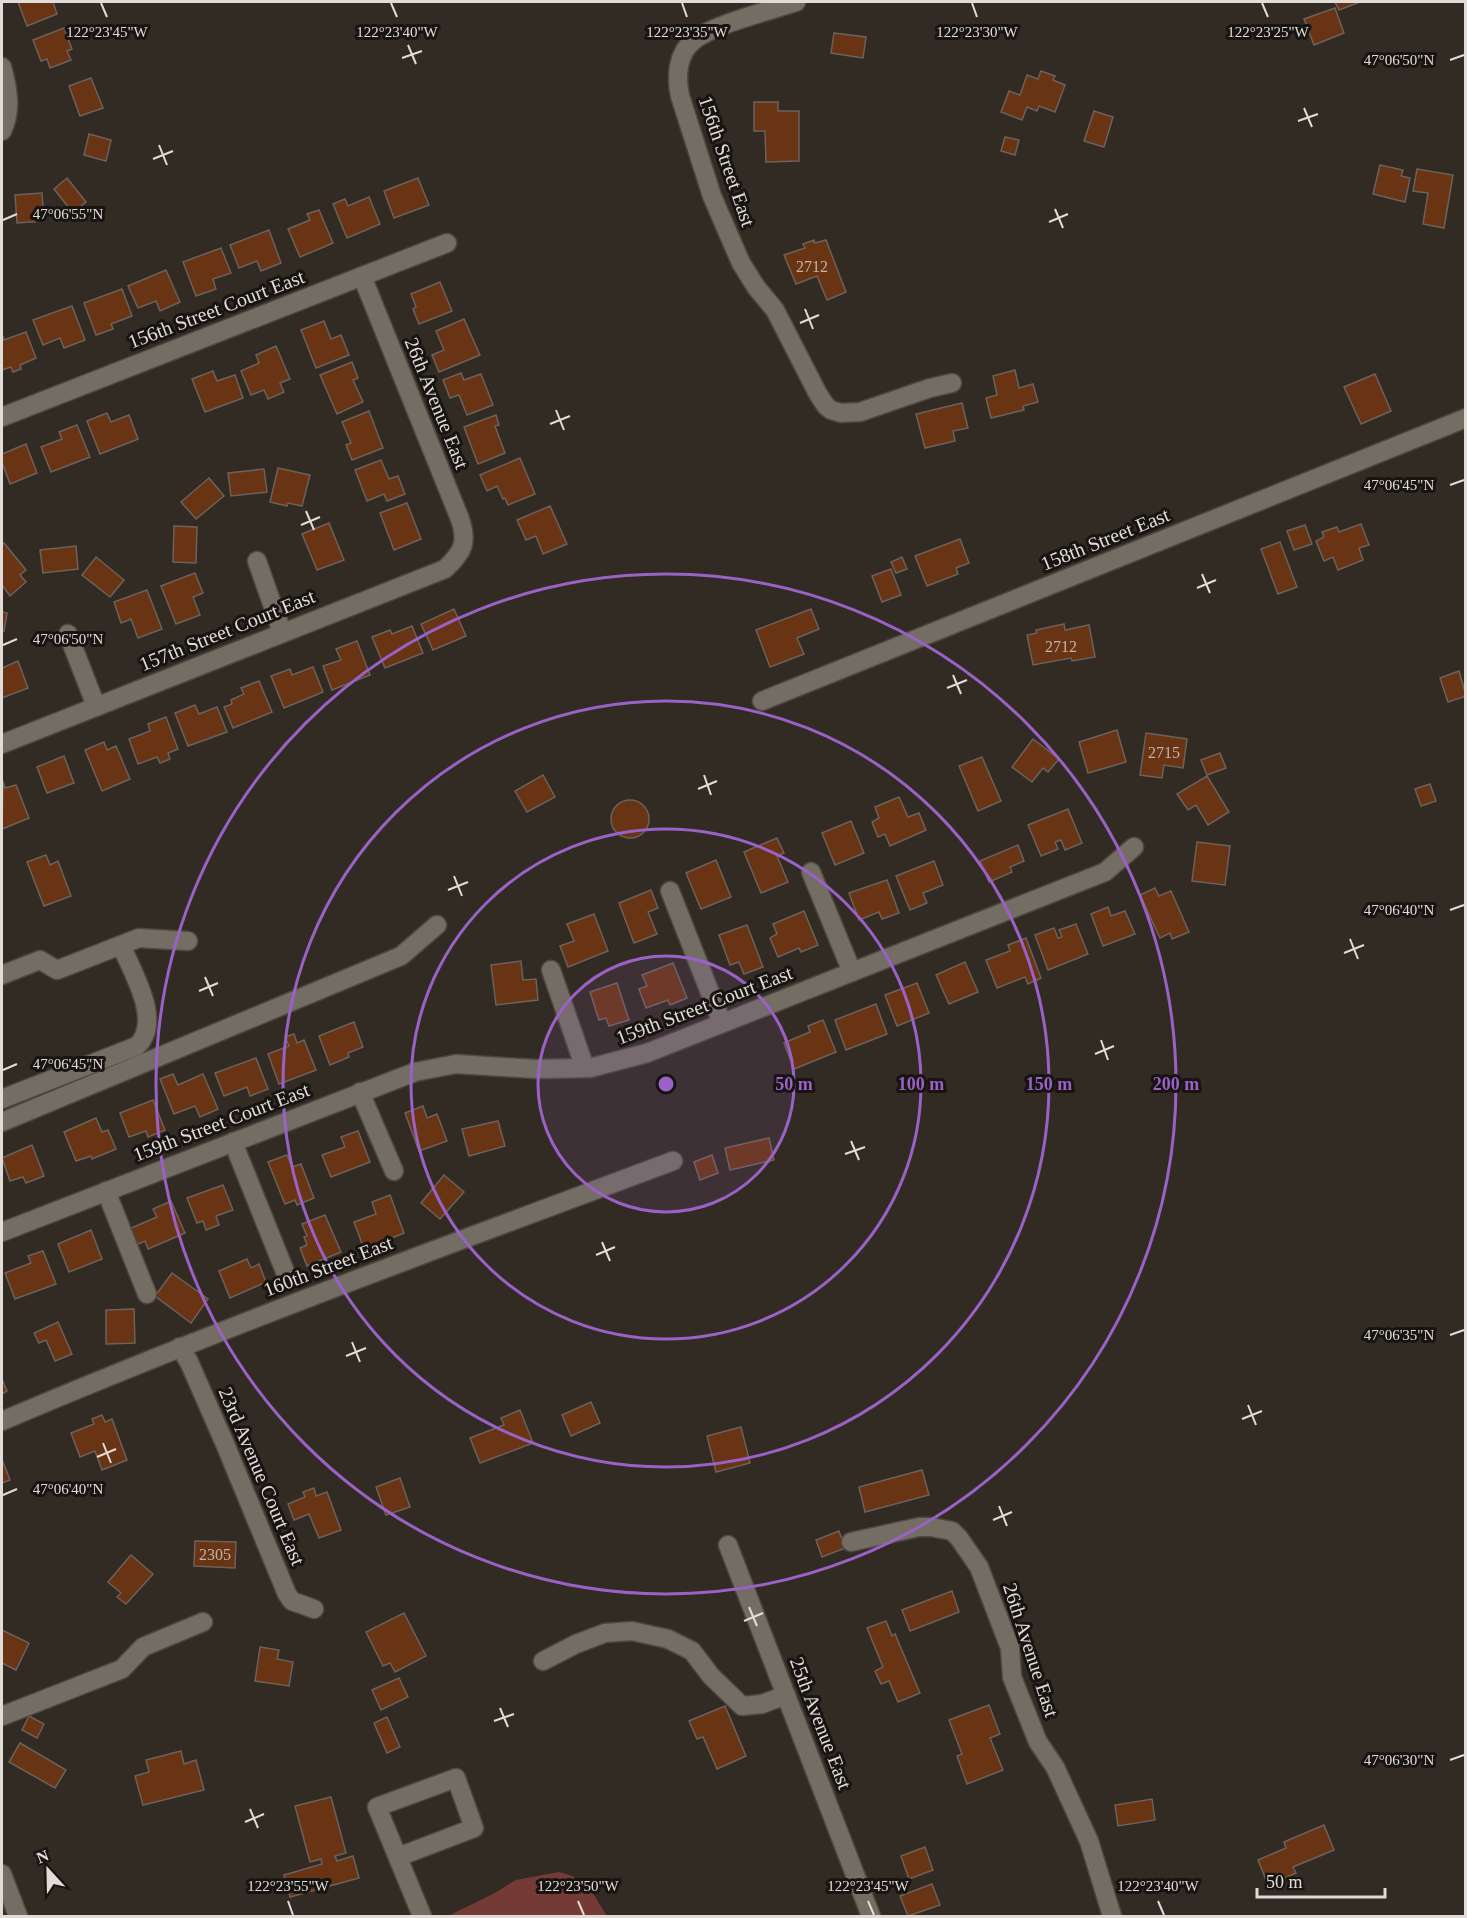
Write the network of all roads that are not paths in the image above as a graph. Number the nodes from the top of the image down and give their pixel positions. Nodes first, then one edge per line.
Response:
1 (796, 2) edge
2 (2, 67) edge
3 (3, 129) edge
4 (447, 243) dead end
5 (362, 276) junction
6 (952, 383) dead end
7 (2, 417) edge
8 (1466, 418) edge
9 (462, 548) joint
10 (257, 561) dead end
11 (282, 632) junction
12 (68, 634) dead end
13 (762, 700) dead end
14 (96, 706) junction
15 (2, 744) edge
16 (1134, 847) dead end
17 (811, 872) dead end
18 (670, 891) dead end
19 (437, 925) dead end
20 (188, 941) dead end
21 (121, 945) junction
22 (551, 970) dead end
23 (852, 972) junction
24 (2, 975) edge
25 (723, 1023) junction
26 (585, 1068) junction
27 (360, 1092) junction
28 (2, 1099) edge
29 (2, 1122) edge
30 (233, 1142) junction
31 (673, 1161) dead end
32 (394, 1171) dead end
33 (106, 1191) junction
34 (2, 1232) edge
35 (286, 1274) dead end
36 (147, 1294) dead end
37 (180, 1347) junction
38 (2, 1421) edge
39 (851, 1542) dead end
40 (729, 1545) dead end
41 (314, 1609) dead end
42 (203, 1622) dead end
43 (543, 1661) dead end
44 (786, 1695) junction
45 (2, 1716) edge
46 (398, 1857) junction
47 (2, 1874) edge
48 (18, 1917) edge
49 (422, 1917) edge
50 (871, 1917) edge
51 (1112, 1917) edge

1 - 6 street, 156th Street East
2 - 3 street
4 - 5 street, 156th Street Court East
5 - 7 street, 156th Street Court East
5 - 9 street, 26th Avenue East
8 - 13 street, 158th Street East
9 - 11 street, 157th Street Court East
10 - 11 street
11 - 14 street, 157th Street Court East
12 - 14 street
14 - 15 street, 157th Street Court East
16 - 23 street, 159th Street Court East
17 - 23 street
18 - 25 street
19 - 29 street
20 - 21 street
21 - 24 street
21 - 28 street
22 - 26 street
23 - 25 street, 159th Street Court East
25 - 26 street, 159th Street Court East
26 - 27 street, 159th Street Court East
27 - 30 street, 159th Street Court East
27 - 32 street
30 - 33 street, 159th Street Court East
30 - 35 street
31 - 37 street, 160th Street East
33 - 34 street, 159th Street Court East
33 - 36 street
37 - 38 street, 160th Street East
37 - 41 street, 23rd Avenue Court East
39 - 51 street, 26th Avenue East
40 - 44 street, 25th Avenue East
42 - 45 street
43 - 44 street
44 - 50 street, 25th Avenue East
46 - 46 street
46 - 49 street
47 - 48 street

